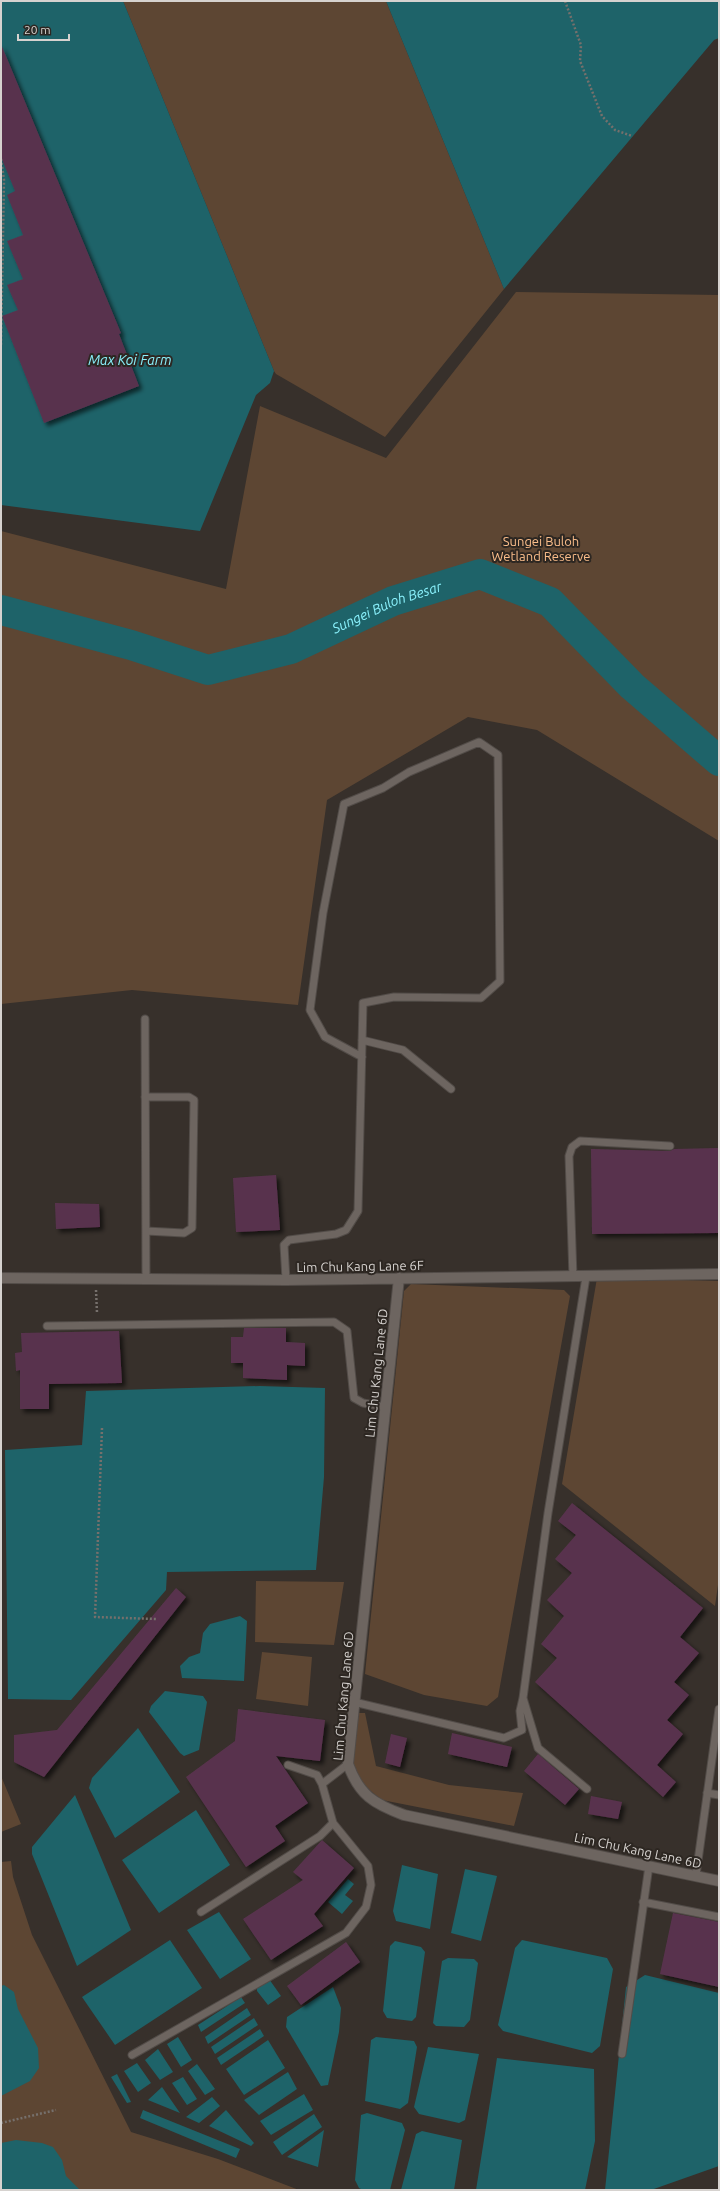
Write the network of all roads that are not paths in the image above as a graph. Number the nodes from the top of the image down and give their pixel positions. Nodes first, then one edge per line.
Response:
1 (145, 1019) dead end
2 (362, 1040) junction
3 (362, 1057) junction
4 (451, 1089) dead end
5 (145, 1097) junction
6 (670, 1146) dead end
7 (146, 1232) junction
8 (719, 1274) edge
9 (573, 1277) junction
10 (586, 1277) junction
11 (1, 1278) edge
12 (399, 1278) junction
13 (146, 1279) junction
14 (286, 1280) junction
15 (47, 1326) dead end
16 (385, 1407) junction
17 (523, 1698) junction
18 (354, 1702) junction
19 (719, 1709) edge
20 (348, 1764) junction
21 (288, 1765) dead end
22 (322, 1784) junction
23 (587, 1789) dead end
24 (707, 1793) junction
25 (719, 1795) edge
26 (333, 1823) junction
27 (649, 1866) junction
28 (696, 1875) junction
29 (719, 1881) edge
30 (643, 1902) junction
31 (201, 1912) dead end
32 (719, 1917) edge
33 (622, 2054) dead end
34 (132, 2055) dead end

1 - 5 lane
2 - 3 lane
2 - 3 lane
2 - 4 lane
3 - 14 lane
5 - 7 lane
5 - 7 lane
6 - 9 lane
7 - 13 lane
8 - 10 street, Lim Chu Kang Lane 6F
9 - 10 street, Lim Chu Kang Lane 6F
9 - 12 street, Lim Chu Kang Lane 6F
10 - 17 lane
11 - 13 street, Lim Chu Kang Lane 6F
12 - 14 street, Lim Chu Kang Lane 6F
12 - 16 street, Lim Chu Kang Lane 6D
13 - 14 street, Lim Chu Kang Lane 6F
15 - 16 lane
16 - 18 street, Lim Chu Kang Lane 6D
17 - 18 lane
17 - 23 lane
18 - 20 street, Lim Chu Kang Lane 6D
19 - 24 lane
20 - 22 lane
20 - 27 street, Lim Chu Kang Lane 6D
21 - 22 lane
22 - 26 lane
24 - 25 lane
24 - 28 lane
26 - 31 lane
26 - 34 lane
27 - 28 street, Lim Chu Kang Lane 6D
27 - 30 lane
28 - 29 street, Lim Chu Kang Lane 6D
30 - 32 lane
30 - 33 lane

